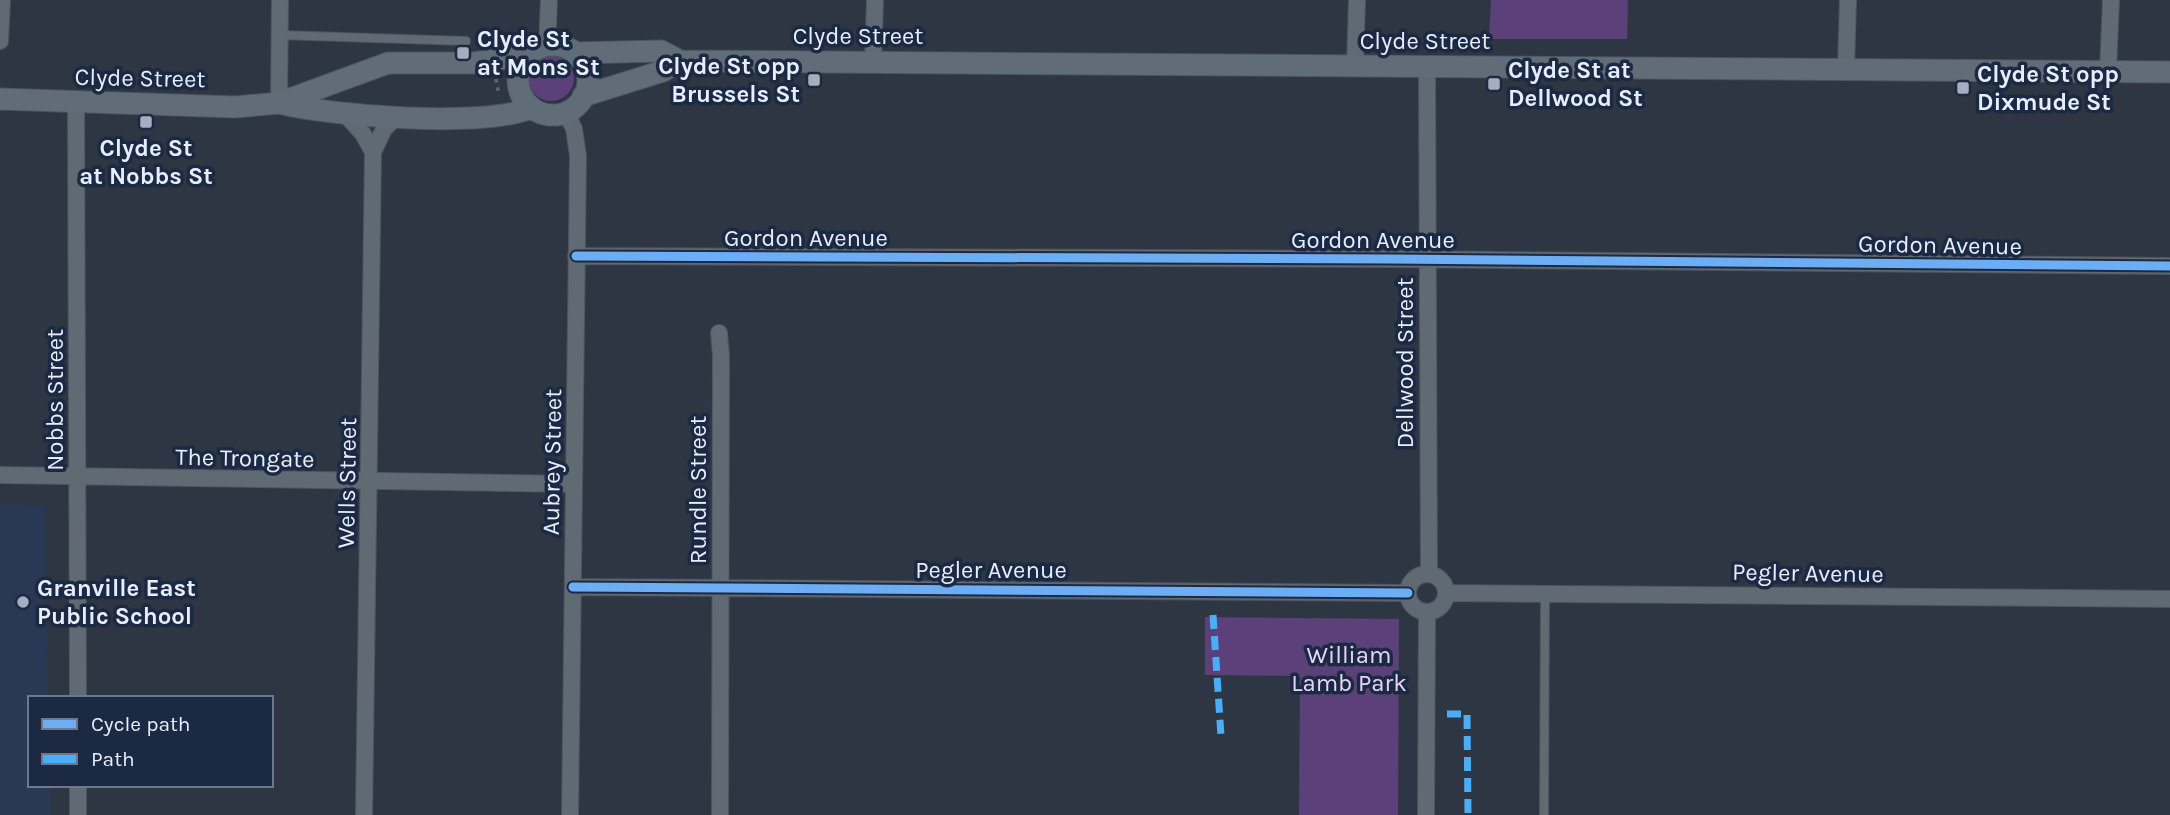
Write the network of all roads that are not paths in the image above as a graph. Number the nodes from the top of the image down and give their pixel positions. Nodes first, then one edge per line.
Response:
1 (2, 0) edge
2 (280, 0) edge
3 (549, 0) edge
4 (875, 0) edge
5 (1357, 0) edge
6 (1848, 0) edge
7 (2110, 0) edge
8 (279, 36) junction
9 (0, 41) edge
10 (466, 41) dead end
11 (547, 46) junction
12 (575, 53) junction
13 (528, 55) junction
14 (680, 61) junction
15 (873, 62) junction
16 (1355, 66) junction
17 (1427, 67) junction
18 (1846, 70) junction
19 (2108, 71) junction
20 (2170, 72) edge
21 (583, 96) junction
22 (0, 99) edge
23 (76, 103) junction
24 (279, 103) junction
25 (531, 108) junction
26 (566, 112) junction
27 (345, 114) junction
28 (397, 116) junction
29 (373, 152) junction
30 (576, 256) junction
31 (1427, 259) junction
32 (2170, 266) edge
33 (719, 333) dead end
34 (0, 475) edge
35 (78, 478) junction
36 (370, 482) junction
37 (574, 484) junction
38 (1429, 575) junction
39 (573, 587) junction
40 (720, 588) junction
41 (1408, 593) junction
42 (1446, 593) junction
43 (1545, 593) junction
44 (2170, 599) edge
45 (1427, 612) junction
46 (78, 696) edge
47 (78, 787) edge
48 (78, 815) edge
49 (364, 815) edge
50 (570, 815) edge
51 (720, 815) edge
52 (1426, 815) edge
53 (1544, 815) edge

1 - 9 street
2 - 8 street
3 - 11 street
4 - 15 street
5 - 16 street
6 - 18 street
7 - 19 street
8 - 10 lane
8 - 24 street
11 - 12 main road
11 - 13 main road
12 - 14 main road, Clyde Street
12 - 21 main road
13 - 24 main road, Clyde Street
13 - 25 main road
14 - 15 main road, Clyde Street
14 - 21 main road, Clyde Street
15 - 16 main road, Clyde Street
16 - 17 main road, Clyde Street
17 - 18 main road, Clyde Street
17 - 31 street, Dellwood Street
18 - 19 main road, Clyde Street
19 - 20 main road, Clyde Street
21 - 26 main road
22 - 23 main road, Clyde Street
23 - 24 main road, Clyde Street
23 - 35 street, Nobbs Street
24 - 27 main road, Clyde Street
25 - 26 main road
25 - 28 main road, Clyde Street
26 - 30 street, Aubrey Street
27 - 28 main road, Clyde Street
27 - 29 street
28 - 29 street
29 - 36 street, Wells Street
30 - 31 street, Gordon Avenue
30 - 37 street, Aubrey Street
31 - 32 street, Gordon Avenue
31 - 38 street, Dellwood Street
33 - 40 street, Rundle Street
34 - 35 street, The Trongate
35 - 36 street, The Trongate
35 - 46 street, Nobbs Street
36 - 37 street, The Trongate
36 - 49 street, Wells Street
37 - 39 street, Aubrey Street
38 - 41 street
38 - 42 street
39 - 40 street, Pegler Avenue
39 - 50 street, Aubrey Street
40 - 41 street, Pegler Avenue
40 - 51 street, Rundle Street
41 - 45 street
42 - 43 street, Pegler Avenue
42 - 45 street
43 - 44 street, Pegler Avenue
43 - 53 lane
45 - 52 street
47 - 48 street

